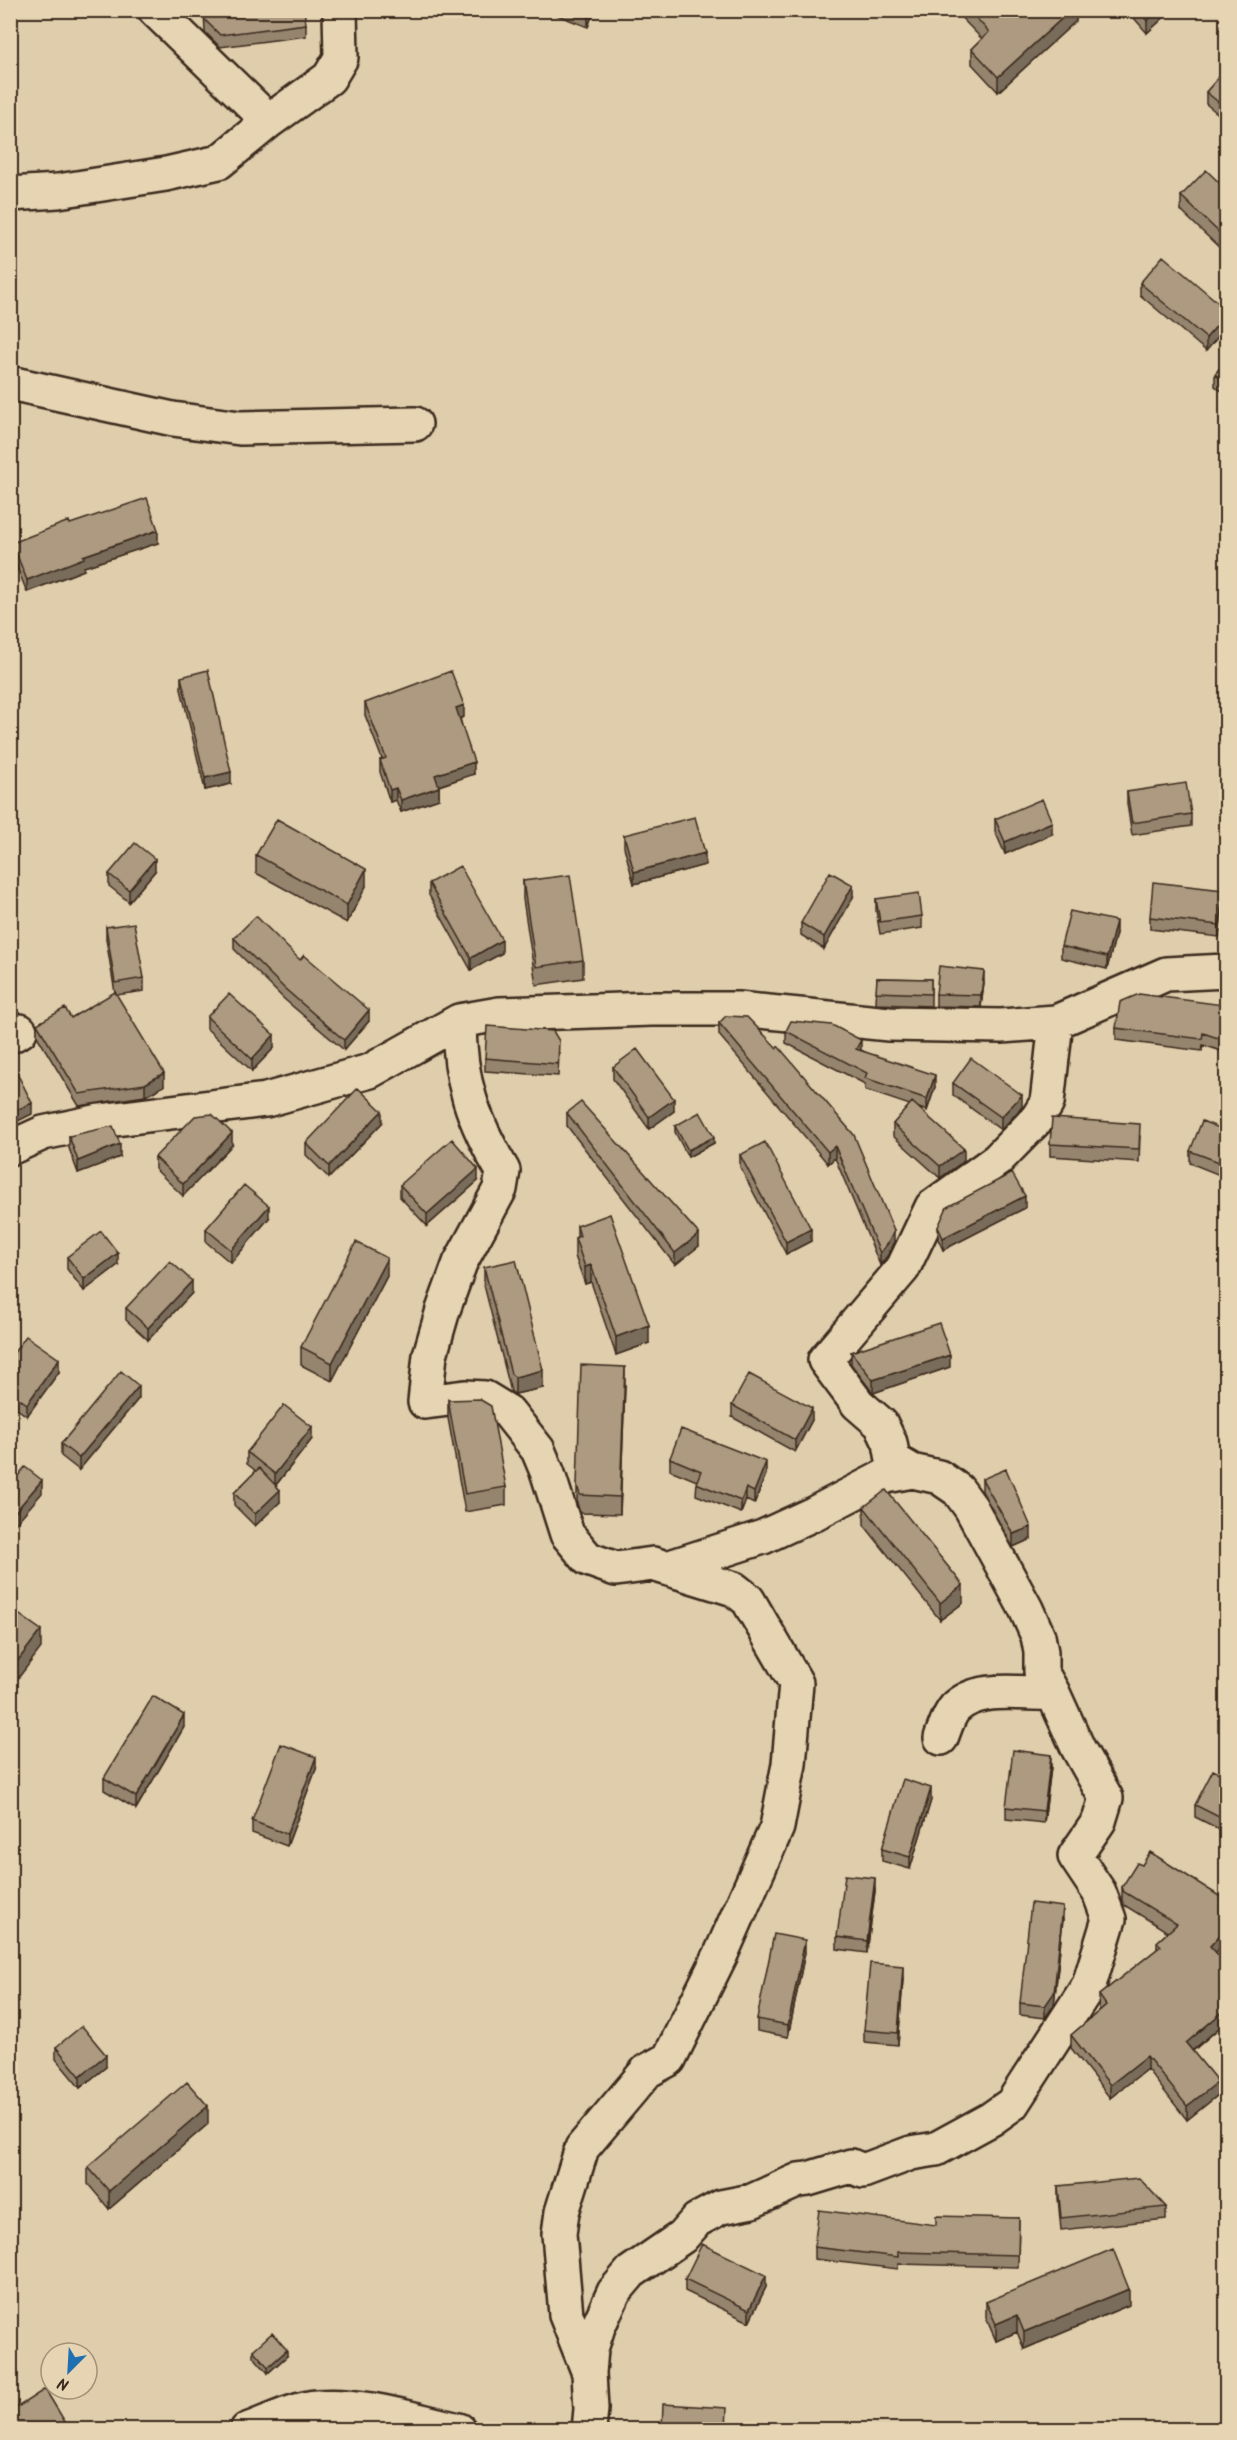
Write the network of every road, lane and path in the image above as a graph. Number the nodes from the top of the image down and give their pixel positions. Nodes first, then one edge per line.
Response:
1 (155, 10) edge
2 (340, 10) edge
3 (269, 121) junction
4 (10, 194) edge
5 (10, 383) edge
6 (415, 424) dead end
7 (1227, 971) edge
8 (459, 1021) junction
9 (1056, 1022) junction
10 (10, 1148) edge
11 (912, 1471) junction
12 (667, 1568) junction
13 (1053, 1693) junction
14 (941, 1738) dead end
15 (589, 2373) junction
16 (246, 2430) edge
17 (459, 2430) edge
18 (589, 2430) edge

1 - 3 street
2 - 3 street
3 - 4 street
5 - 6 street
7 - 9 street
8 - 9 street
8 - 10 street
8 - 12 street
9 - 11 street
11 - 12 street
11 - 13 street
12 - 15 street
13 - 14 street
13 - 15 street
15 - 18 street
16 - 17 street

